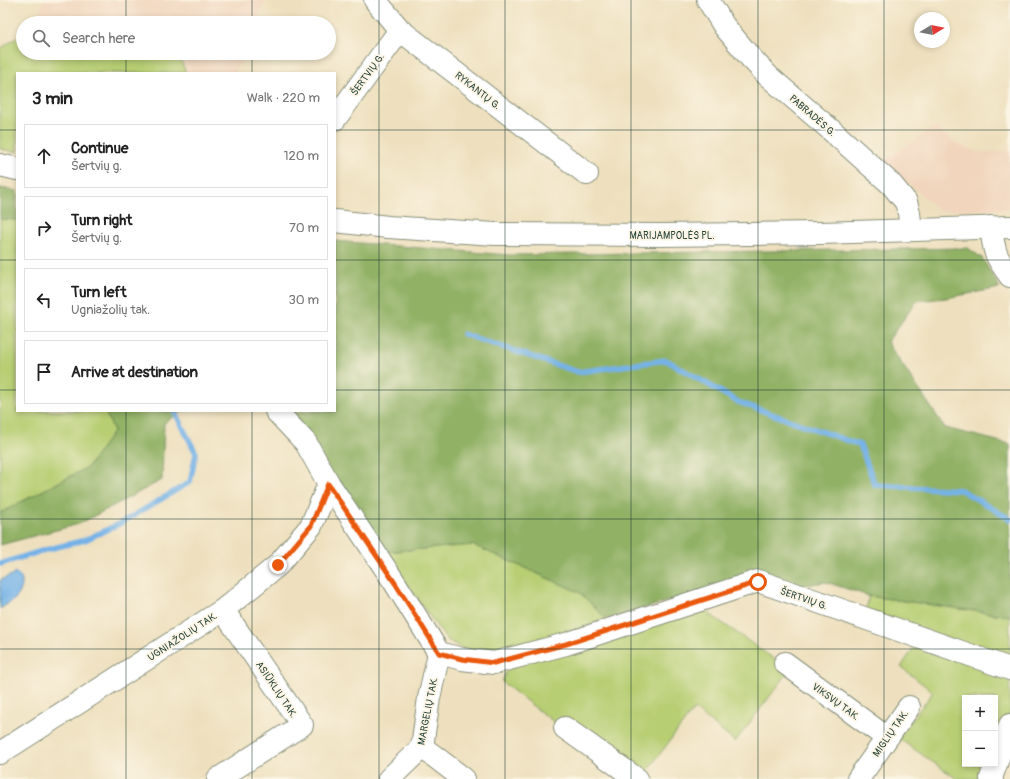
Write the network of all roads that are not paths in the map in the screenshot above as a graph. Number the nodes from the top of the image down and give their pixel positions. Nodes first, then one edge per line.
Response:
1 (375, 0) edge
2 (708, 0) edge
3 (400, 30) junction
4 (336, 118) edge
5 (0, 165) edge
6 (16, 169) edge
7 (587, 174) dead end
8 (336, 221) edge
9 (1001, 227) edge
10 (911, 230) junction
11 (1010, 276) edge
12 (277, 412) edge
13 (328, 484) junction
14 (223, 610) junction
15 (439, 653) junction
16 (785, 663) dead end
17 (1010, 670) edge
18 (909, 707) dead end
19 (1010, 725) edge
20 (565, 728) dead end
21 (887, 738) junction
22 (422, 747) junction
23 (0, 753) edge
24 (218, 779) edge
25 (388, 779) edge
26 (464, 779) edge
27 (637, 779) edge
28 (858, 779) edge
29 (992, 779) edge

1 - 3 street, RYKANTŲ G.
2 - 10 street, PABRADĖS G.
3 - 4 street, ŠERTVIŲ G.
3 - 7 street, RYKANTŲ G.
5 - 6 street
8 - 10 street, MARIJAMPOLĖS PL.
9 - 10 street, MARIJAMPOLĖS PL.
9 - 11 street
12 - 13 street
13 - 14 street, UGNIAŽOLIŲ TAK.
13 - 15 street
14 - 23 street, UGNIAŽOLIŲ TAK.
14 - 24 street, ASIŪKLIŲ TAK.
15 - 17 street, ŠERTVIŲ G.
15 - 22 street, MARGELIŲ TAK.
16 - 21 street, VIKSVŲ TAK.
18 - 21 street, MIGLIŲ TAK.
19 - 29 street
20 - 27 street
21 - 28 street, MIGLIŲ TAK.
22 - 25 street, MARGELIŲ TAK.
22 - 26 street

